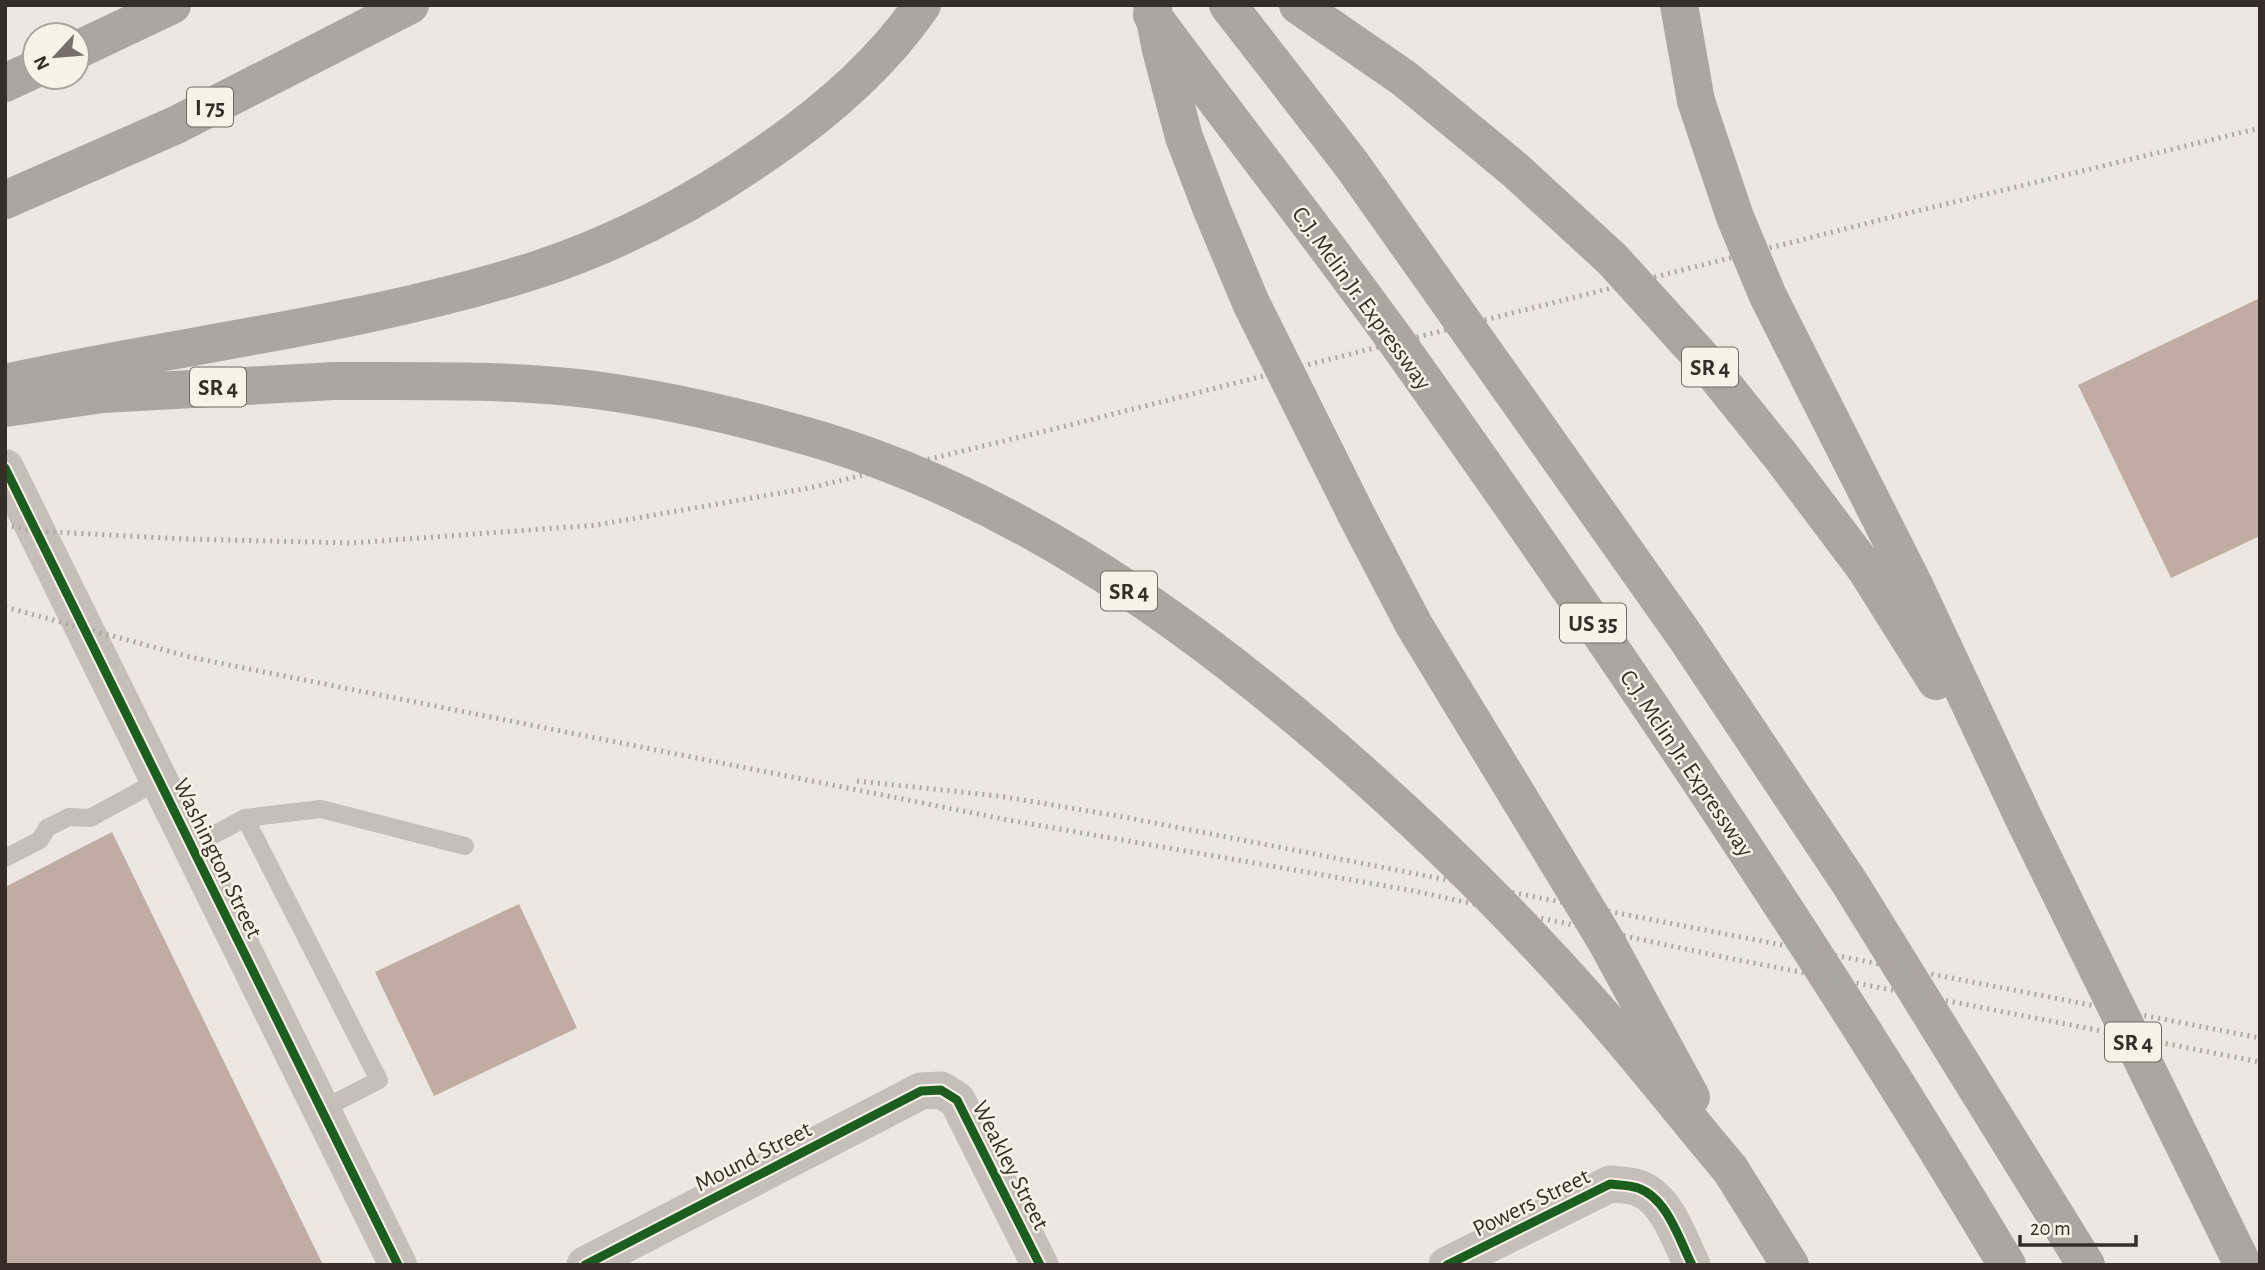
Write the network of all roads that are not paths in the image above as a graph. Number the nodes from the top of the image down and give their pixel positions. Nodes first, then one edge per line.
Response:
1 (172, 5) edge
2 (410, 5) edge
3 (922, 5) edge
4 (1144, 5) edge
5 (1152, 5) edge
6 (1228, 5) edge
7 (1298, 5) edge
8 (1679, 5) edge
9 (91, 43) edge
10 (21, 76) edge
11 (5, 83) edge
12 (5, 200) edge
13 (96, 379) junction
14 (5, 383) edge
15 (5, 408) edge
16 (5, 468) edge
17 (158, 781) junction
18 (245, 818) junction
19 (2024, 819) junction
20 (465, 846) dead end
21 (191, 847) junction
22 (5, 858) edge
23 (941, 1090) joint
24 (321, 1110) junction
25 (1730, 1169) junction
26 (398, 1265) edge
27 (585, 1265) edge
28 (1040, 1265) edge
29 (1447, 1265) edge
30 (1692, 1265) edge
31 (1790, 1265) edge
32 (2007, 1265) edge
33 (2086, 1265) edge
34 (2243, 1265) edge

1 - 9 highway
2 - 12 highway, I 75
3 - 13 highway
4 - 32 highway, C.J. Mclin Jr. Expressway / US 35
5 - 25 highway, bridge
6 - 33 highway, US 35
7 - 19 highway, SR 4, bridge
8 - 19 highway, bridge
10 - 11 highway
13 - 14 highway
13 - 15 highway, SR 4
13 - 25 highway, SR 4, bridge
16 - 17 street, Washington Street
17 - 21 street, Washington Street
17 - 22 lane
18 - 20 lane
18 - 21 lane
18 - 24 lane
19 - 34 highway, SR 4, bridge
21 - 24 street, Washington Street
23 - 27 street, Mound Street
23 - 28 street, Weakley Street
24 - 26 street, Washington Street
25 - 31 highway, SR 4
29 - 30 street, Powers Street

